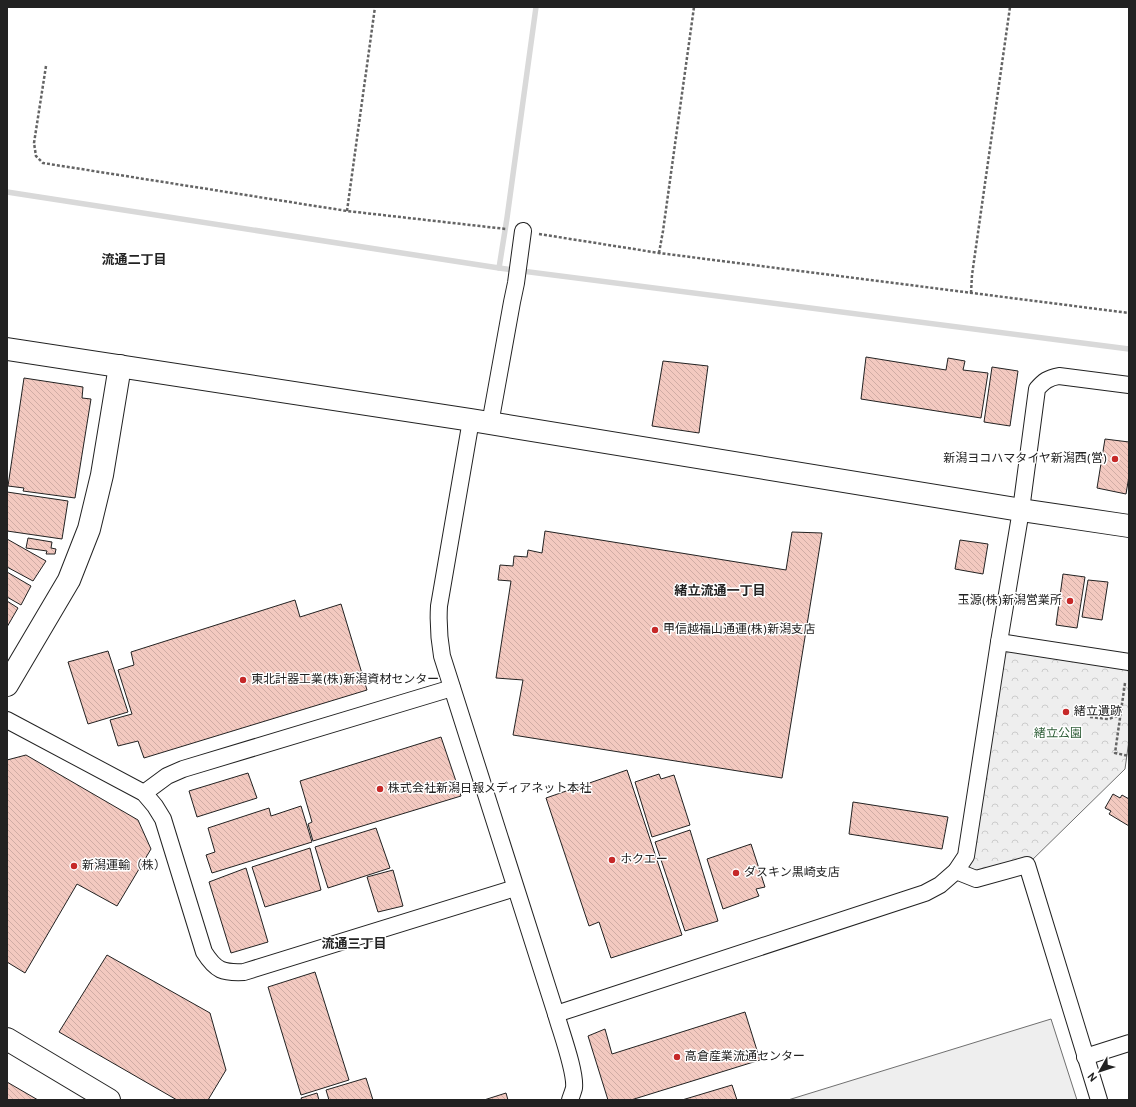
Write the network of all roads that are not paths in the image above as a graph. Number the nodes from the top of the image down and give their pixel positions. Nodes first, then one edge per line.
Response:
1 (519, 233) road end
2 (7, 350) edge
3 (120, 366) junction
4 (1129, 385) edge
5 (480, 422) junction
6 (1021, 510) junction
7 (1129, 526) edge
8 (999, 642) junction
9 (1129, 662) edge
10 (7, 685) edge
11 (452, 688) junction
12 (7, 720) edge
13 (144, 793) junction
14 (956, 871) junction
15 (515, 888) junction
16 (556, 1014) junction
17 (7, 1039) edge
18 (1129, 1043) edge
19 (1085, 1057) junction
20 (109, 1100) edge
21 (571, 1100) edge
22 (1099, 1100) edge

1 - 5 street
2 - 3 street
3 - 5 street
3 - 10 street
4 - 6 street
5 - 6 street
5 - 11 street
6 - 7 street
6 - 8 street
8 - 9 street
8 - 14 street
11 - 13 street
11 - 15 street
12 - 13 street
13 - 15 street
14 - 16 street
14 - 19 street
15 - 16 street
16 - 21 street
17 - 20 street
18 - 19 street
19 - 22 street

